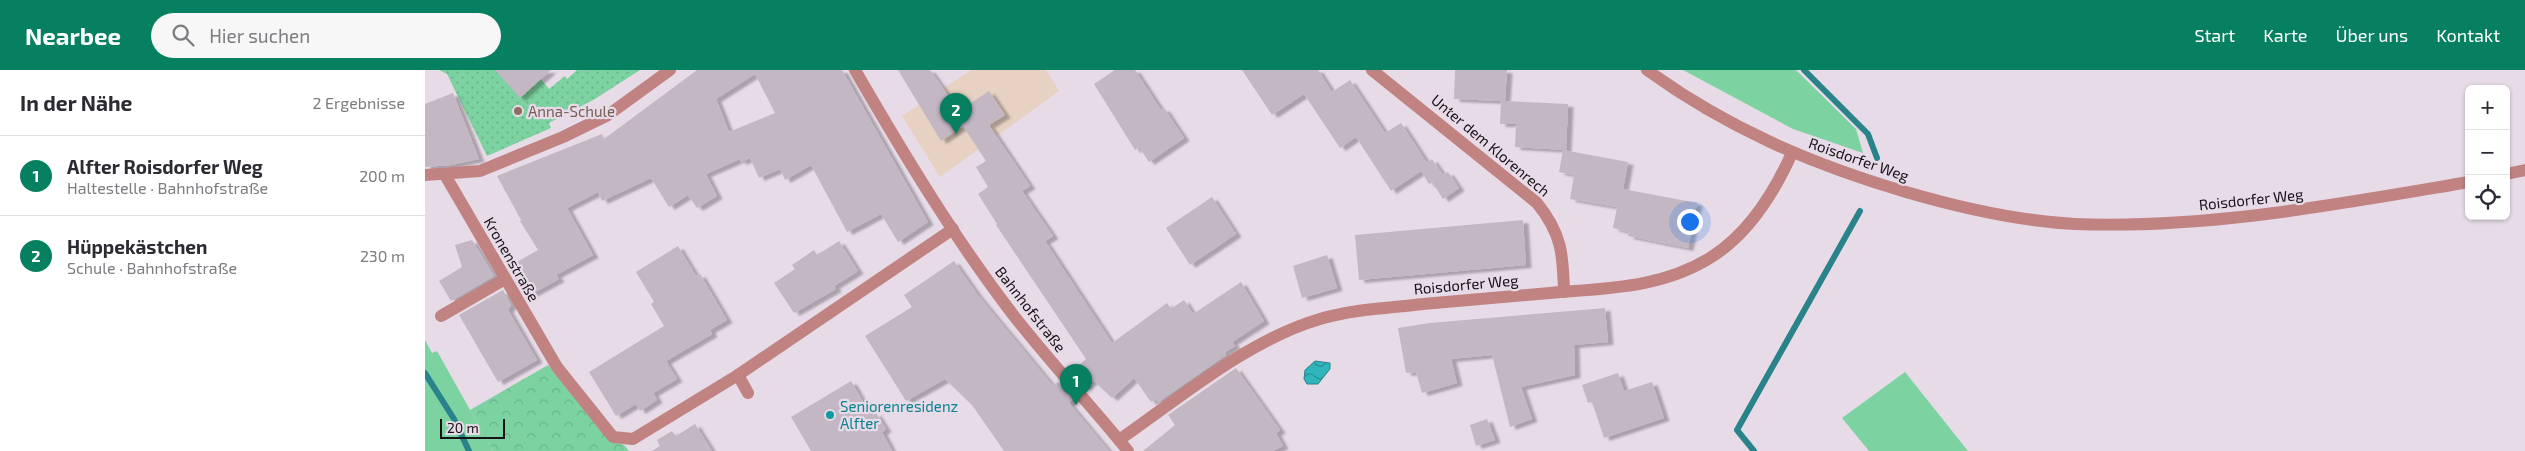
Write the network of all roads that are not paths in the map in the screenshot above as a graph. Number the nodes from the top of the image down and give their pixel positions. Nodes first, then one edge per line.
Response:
1 (670, 70) edge
2 (855, 70) edge
3 (1372, 70) edge
4 (1647, 70) edge
5 (1792, 153) junction
6 (2525, 170) edge
7 (2510, 173) edge
8 (425, 175) edge
9 (445, 175) junction
10 (2465, 183) edge
11 (953, 229) junction
12 (505, 279) junction
13 (1564, 292) junction
14 (441, 316) dead end
15 (737, 375) junction
16 (748, 393) dead end
17 (1119, 440) junction
18 (1128, 451) edge

1 - 9 street
2 - 11 street, Bahnhofstraße
3 - 13 street, Unter dem Klorenrech
4 - 5 street
5 - 10 street, Roisdorfer Weg
5 - 13 street, Roisdorfer Weg
6 - 7 street
8 - 9 street
9 - 12 street, Kronenstraße
11 - 15 street
11 - 17 street, Bahnhofstraße
12 - 14 street
12 - 15 street, Kronenstraße
13 - 17 street, Roisdorfer Weg
15 - 16 street
17 - 18 street, Bahnhofstraße

